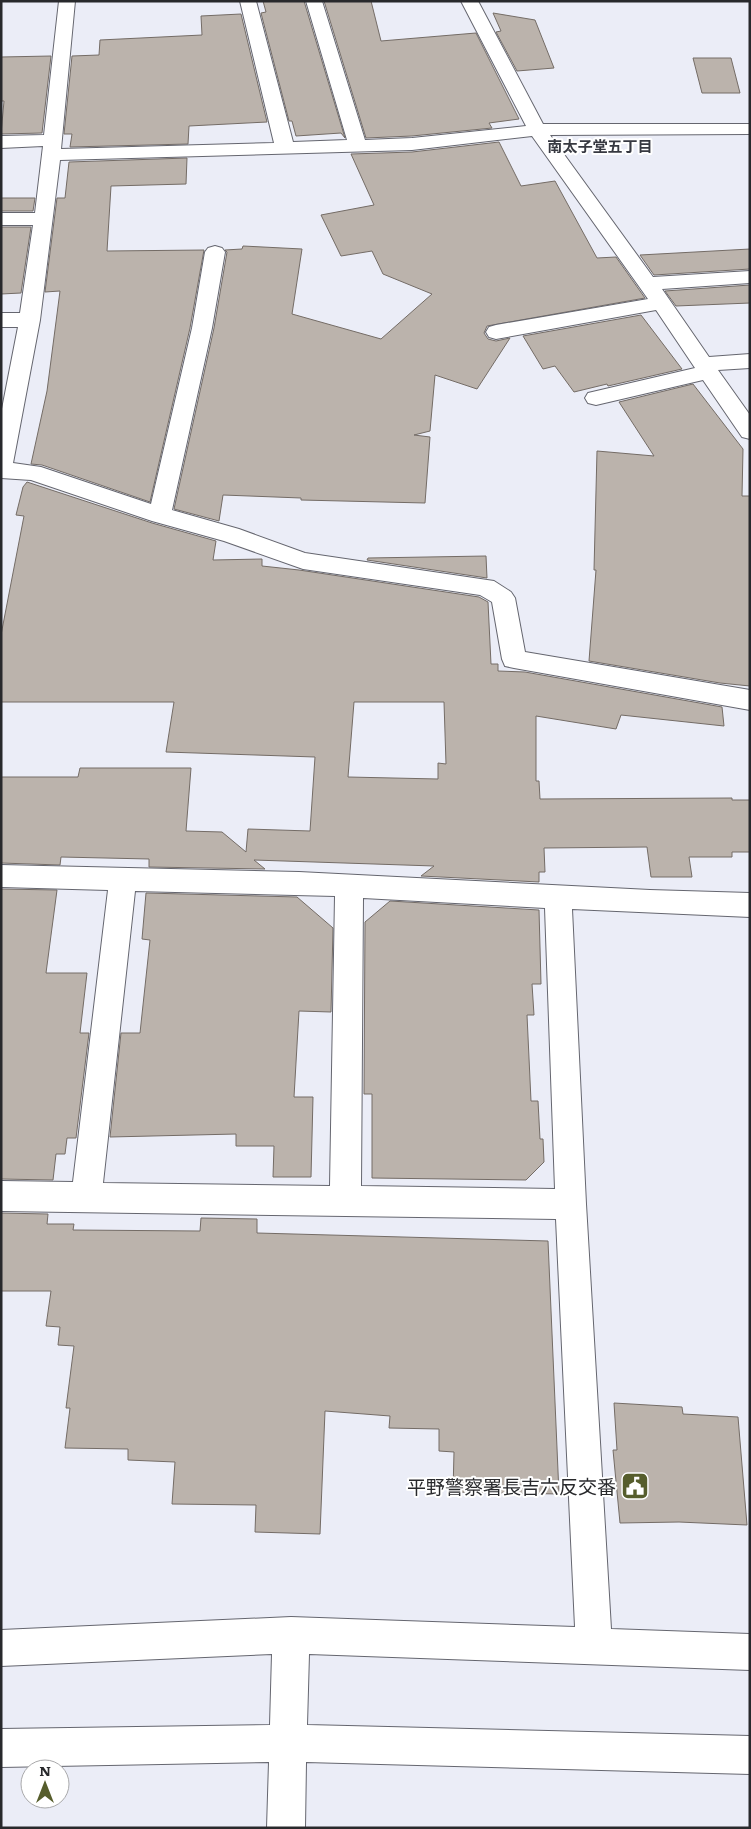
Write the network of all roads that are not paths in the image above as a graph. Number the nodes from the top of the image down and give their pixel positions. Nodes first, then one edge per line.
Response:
1 (67, 1) edge
2 (248, 1) edge
3 (314, 1) edge
4 (469, 1) edge
5 (750, 129) edge
6 (537, 130) junction
7 (1, 142) edge
8 (358, 146) junction
9 (52, 148) junction
10 (285, 148) junction
11 (1, 219) edge
12 (43, 219) junction
13 (215, 252) dead end
14 (750, 277) edge
15 (647, 284) junction
16 (661, 303) junction
17 (1, 320) edge
18 (30, 320) junction
19 (496, 332) dead end
20 (750, 361) edge
21 (705, 368) junction
22 (11, 378) edge
23 (596, 398) dead end
24 (750, 432) edge
25 (1, 470) edge
26 (160, 515) junction
27 (750, 700) edge
28 (1, 876) edge
29 (123, 878) junction
30 (349, 886) junction
31 (558, 897) junction
32 (750, 905) edge
33 (1, 1196) edge
34 (86, 1198) junction
35 (345, 1201) junction
36 (571, 1204) junction
37 (291, 1636) junction
38 (594, 1647) junction
39 (1, 1648) edge
40 (750, 1652) edge
41 (288, 1743) junction
42 (1, 1748) edge
43 (750, 1754) edge
44 (286, 1828) edge

1 - 9 street
2 - 10 street
3 - 8 street
4 - 6 street
5 - 6 street
6 - 8 street
6 - 15 street
7 - 9 street
8 - 10 street
9 - 10 street
9 - 12 street
11 - 12 street
12 - 18 street
13 - 26 street
14 - 15 street
15 - 16 street
16 - 19 street
16 - 21 street
17 - 18 street
18 - 22 street
20 - 21 street
21 - 23 street
21 - 24 street
22 - 25 street
25 - 26 street
26 - 27 street
28 - 29 street
29 - 30 street
29 - 34 street
30 - 31 street
30 - 35 street
31 - 32 street
31 - 36 street
33 - 34 street
34 - 35 street
35 - 36 street
36 - 38 street
37 - 38 street
37 - 39 street
37 - 41 street
38 - 40 street
41 - 42 street
41 - 43 street
41 - 44 street

